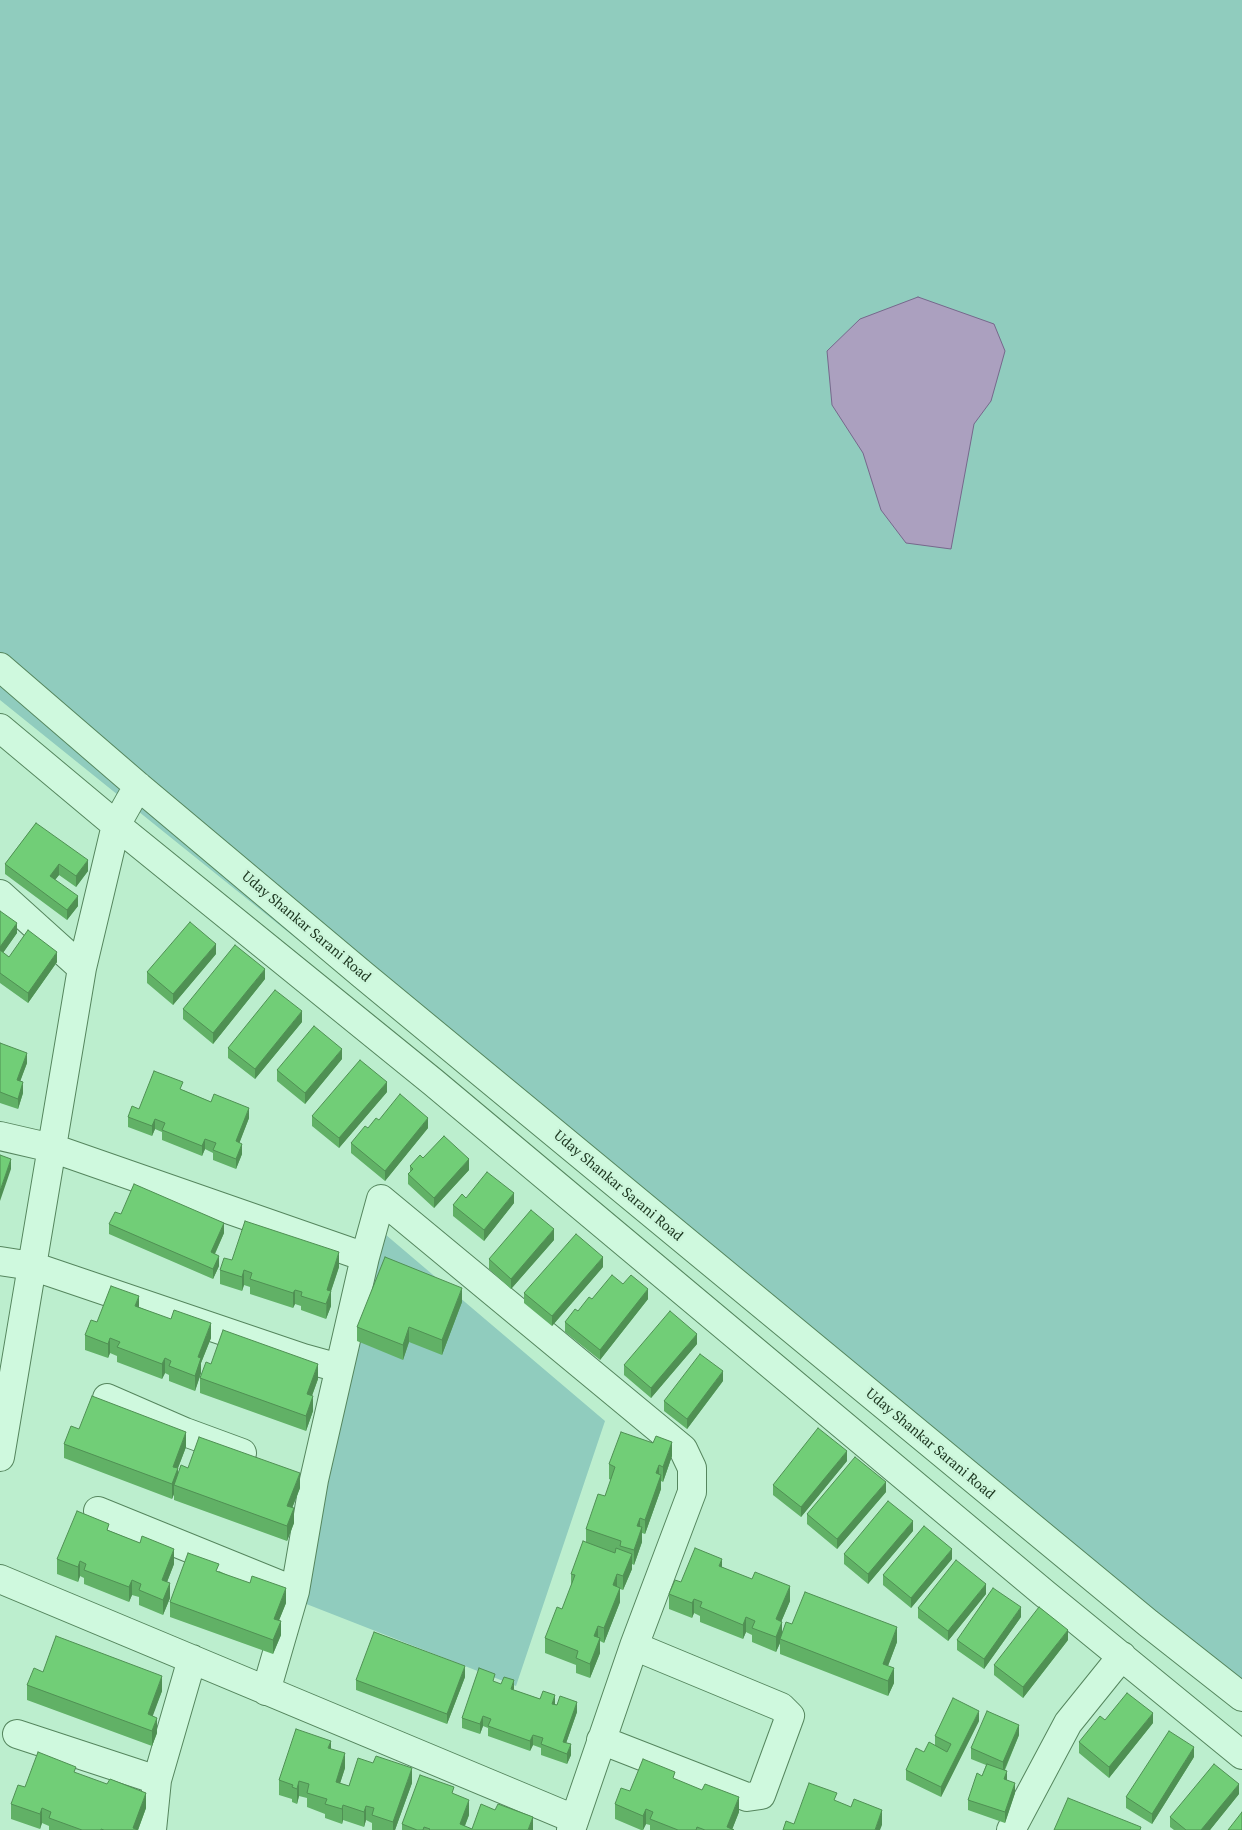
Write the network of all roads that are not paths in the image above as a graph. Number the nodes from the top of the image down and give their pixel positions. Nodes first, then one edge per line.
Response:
1 (0, 667) edge
2 (0, 728) edge
3 (138, 786) junction
4 (116, 825) junction
5 (0, 894) edge
6 (82, 968) junction
7 (0, 1136) edge
8 (52, 1148) junction
9 (365, 1257) junction
10 (0, 1261) edge
11 (32, 1266) junction
12 (339, 1368) junction
13 (107, 1398) dead end
14 (0, 1457) edge
15 (268, 1463) edge
16 (98, 1511) dead end
17 (0, 1579) edge
18 (295, 1591) junction
19 (634, 1646) junction
20 (1122, 1656) junction
21 (192, 1659) junction
22 (266, 1690) junction
23 (1242, 1697) edge
24 (17, 1734) dead end
25 (602, 1740) junction
26 (1242, 1755) edge
27 (157, 1780) junction
28 (572, 1825) edge
29 (152, 1830) edge
30 (1011, 1830) edge

1 - 3 street, Uday Shankar Sarani Road
2 - 4 street
3 - 4 street
3 - 23 street, Uday Shankar Sarani Road
4 - 6 street
4 - 20 street
5 - 6 street
6 - 8 street
7 - 8 street
8 - 9 street
8 - 11 street
9 - 12 street
9 - 19 street
10 - 11 street
11 - 12 street
11 - 14 street
12 - 18 street
13 - 15 street
16 - 18 street
17 - 21 street
18 - 22 street
19 - 25 street
19 - 25 street
20 - 26 street
20 - 30 street
21 - 22 street
21 - 27 street
22 - 28 street
24 - 27 street
25 - 28 street
27 - 29 street

